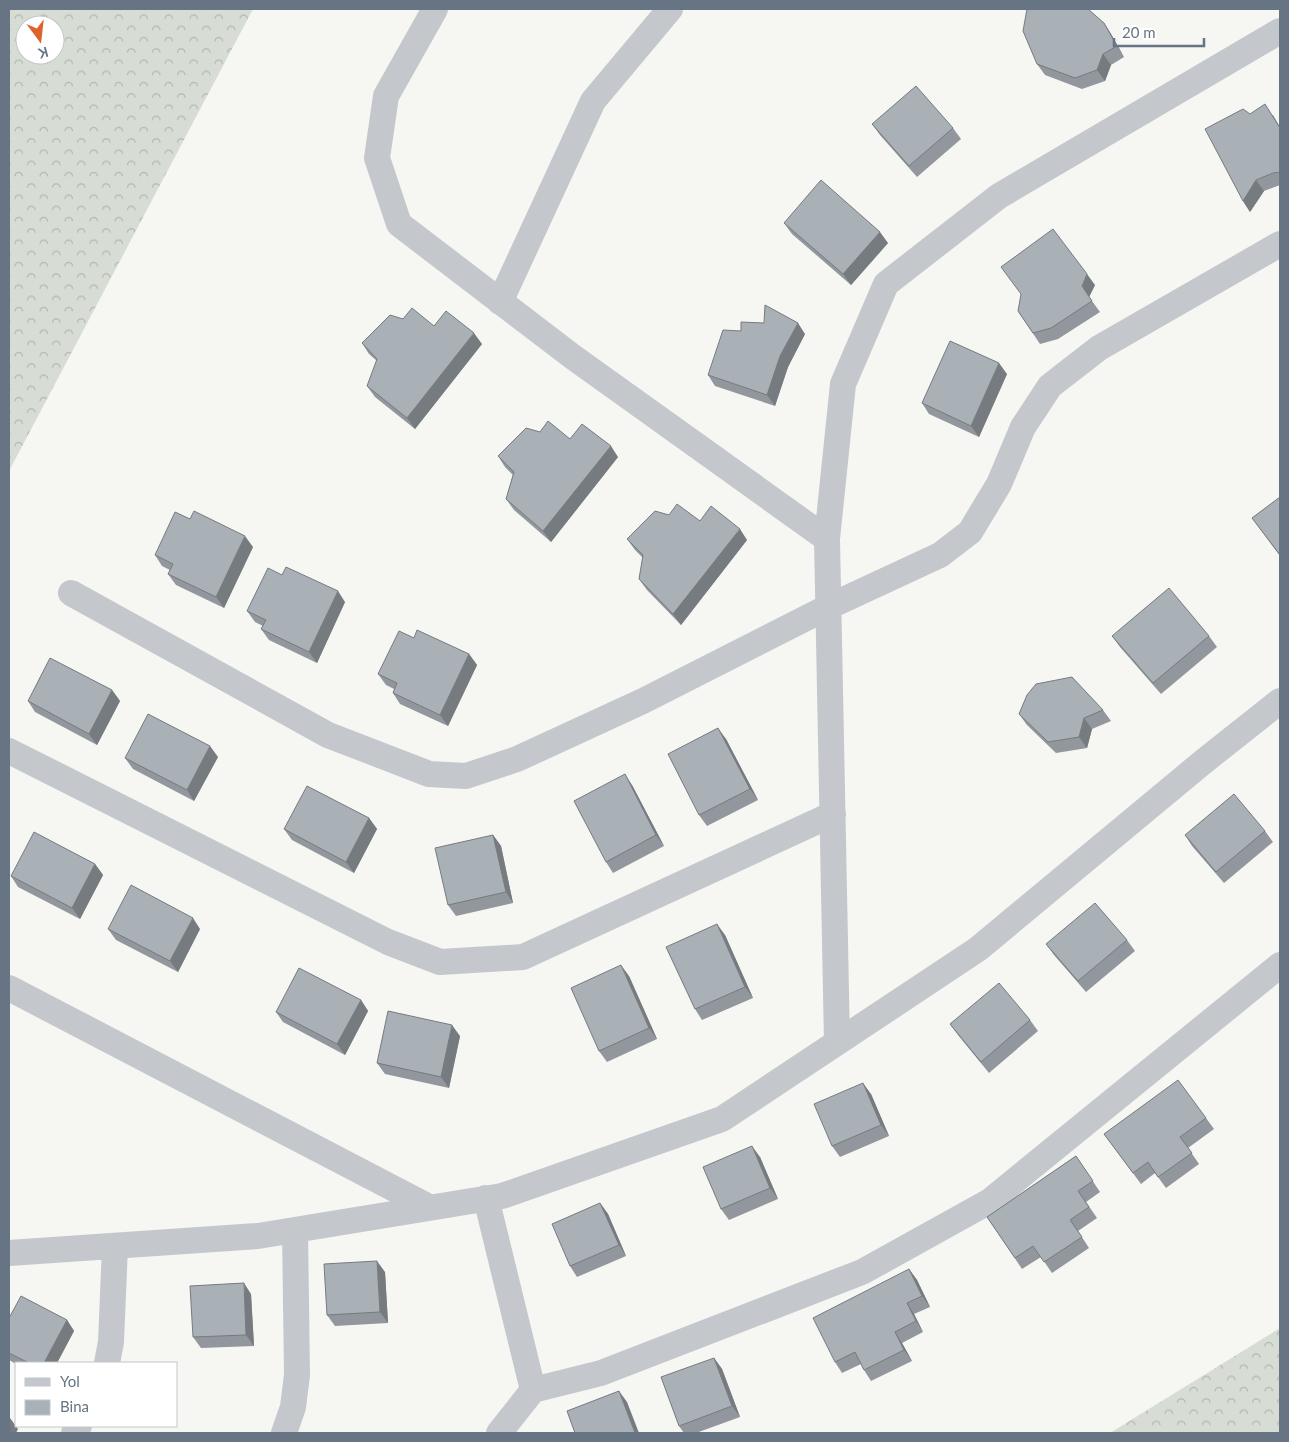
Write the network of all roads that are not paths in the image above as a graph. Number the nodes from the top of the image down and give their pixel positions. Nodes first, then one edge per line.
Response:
1 (435, 9) edge
2 (670, 9) edge
3 (1280, 31) edge
4 (1280, 244) edge
5 (500, 302) junction
6 (827, 539) junction
7 (72, 593) dead end
8 (828, 607) junction
9 (1280, 700) edge
10 (9, 752) edge
11 (833, 814) junction
12 (1280, 964) edge
13 (9, 988) edge
14 (837, 1042) junction
15 (486, 1198) junction
16 (429, 1208) junction
17 (295, 1230) junction
18 (115, 1246) junction
19 (9, 1253) edge
20 (107, 1362) edge
21 (533, 1390) junction
22 (284, 1433) edge
23 (499, 1433) edge

1 - 5 street
2 - 5 street
3 - 6 street
4 - 8 street
5 - 6 street
6 - 8 street
7 - 8 street
8 - 11 street
9 - 14 street
10 - 11 street
11 - 14 street
12 - 21 street
13 - 16 street
14 - 15 street
15 - 16 street
15 - 21 street
16 - 17 street
17 - 18 street
17 - 22 street
18 - 19 street
18 - 20 street
21 - 23 street

